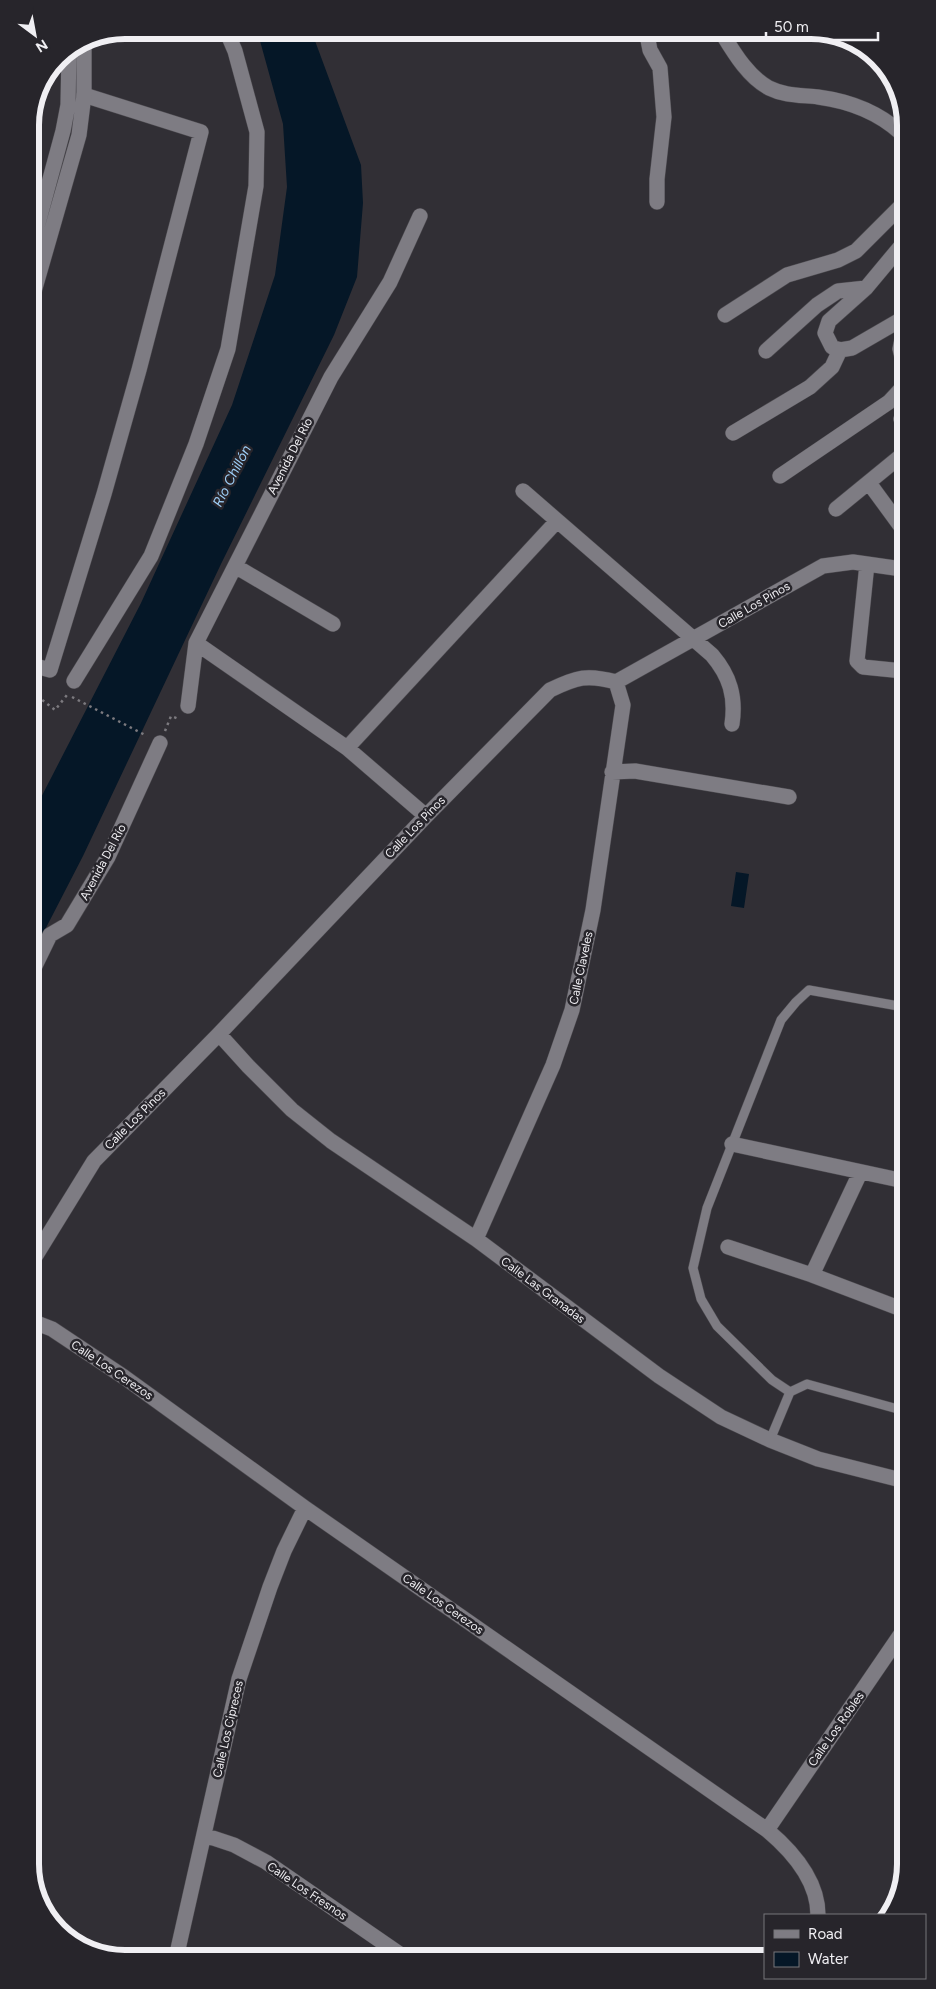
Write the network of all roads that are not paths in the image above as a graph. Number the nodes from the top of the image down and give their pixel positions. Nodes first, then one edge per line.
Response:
1 (230, 39) edge
2 (648, 39) edge
3 (726, 39) edge
4 (84, 49) edge
5 (69, 59) edge
6 (84, 95) junction
7 (897, 130) edge
8 (657, 202) dead end
9 (51, 203) junction
10 (897, 210) edge
11 (420, 216) dead end
12 (39, 229) edge
13 (897, 251) edge
14 (39, 262) edge
15 (866, 288) junction
16 (724, 315) dead end
17 (897, 322) edge
18 (840, 350) junction
19 (766, 351) dead end
20 (897, 393) edge
21 (733, 433) dead end
22 (897, 459) edge
23 (780, 476) dead end
24 (869, 482) junction
25 (523, 491) dead end
26 (836, 509) dead end
27 (558, 521) junction
28 (897, 521) edge
29 (867, 564) junction
30 (235, 566) junction
31 (897, 568) edge
32 (333, 624) dead end
33 (694, 640) junction
34 (196, 642) junction
35 (39, 667) edge
36 (897, 670) edge
37 (616, 682) junction
38 (71, 688) road end
39 (188, 706) dead end
40 (732, 724) dead end
41 (157, 741) road end
42 (346, 748) junction
43 (612, 772) junction
44 (789, 797) dead end
45 (426, 816) junction
46 (39, 956) edge
47 (897, 1006) edge
48 (219, 1034) junction
49 (732, 1144) junction
50 (860, 1173) junction
51 (897, 1180) edge
52 (476, 1239) junction
53 (728, 1247) dead end
54 (39, 1250) edge
55 (812, 1275) junction
56 (897, 1307) edge
57 (39, 1324) edge
58 (790, 1392) junction
59 (897, 1409) edge
60 (770, 1440) junction
61 (897, 1479) edge
62 (305, 1508) junction
63 (897, 1640) edge
64 (767, 1830) junction
65 (204, 1835) junction
66 (818, 1914) edge
67 (178, 1950) edge
68 (394, 1950) edge

1 - 38 street
2 - 8 street
3 - 7 street
4 - 6 street
5 - 9 street
6 - 9 street
6 - 35 street
9 - 12 street
9 - 14 street
10 - 16 street
11 - 30 street, Avenida Del Río
13 - 15 street
15 - 18 street
15 - 19 street
17 - 18 street
18 - 21 street
20 - 23 street
22 - 24 street
24 - 26 street
24 - 28 street
25 - 27 street
27 - 33 street
27 - 42 street
29 - 31 street, Calle Los Pinos
29 - 33 street, Calle Los Pinos
29 - 36 street
30 - 32 street
30 - 34 street, Avenida Del Río
33 - 37 street, Calle Los Pinos
33 - 40 street
34 - 39 street, Avenida Del Río
34 - 42 street
37 - 43 street, Calle Claveles
37 - 45 street, Calle Los Pinos
41 - 46 street, Avenida Del Río
42 - 45 street
43 - 44 street
43 - 52 street, Calle Claveles
45 - 48 street, Calle Los Pinos
47 - 49 lane
48 - 52 street, Calle Las Granadas
48 - 54 street, Calle Los Pinos
49 - 50 street
49 - 58 lane
50 - 51 street
50 - 55 street
52 - 60 street, Calle Las Granadas
53 - 55 street
55 - 56 street
57 - 62 street, Calle Los Cerezos
58 - 59 lane
58 - 60 lane
60 - 61 street, Calle Las Granadas
62 - 64 street, Calle Los Cerezos
62 - 65 street, Calle Los Cipreces
63 - 64 street, Calle Los Robles
64 - 66 street, Calle Los Cerezos
65 - 67 street, Calle Los Cipreces
65 - 68 street, Calle Los Fresnos

